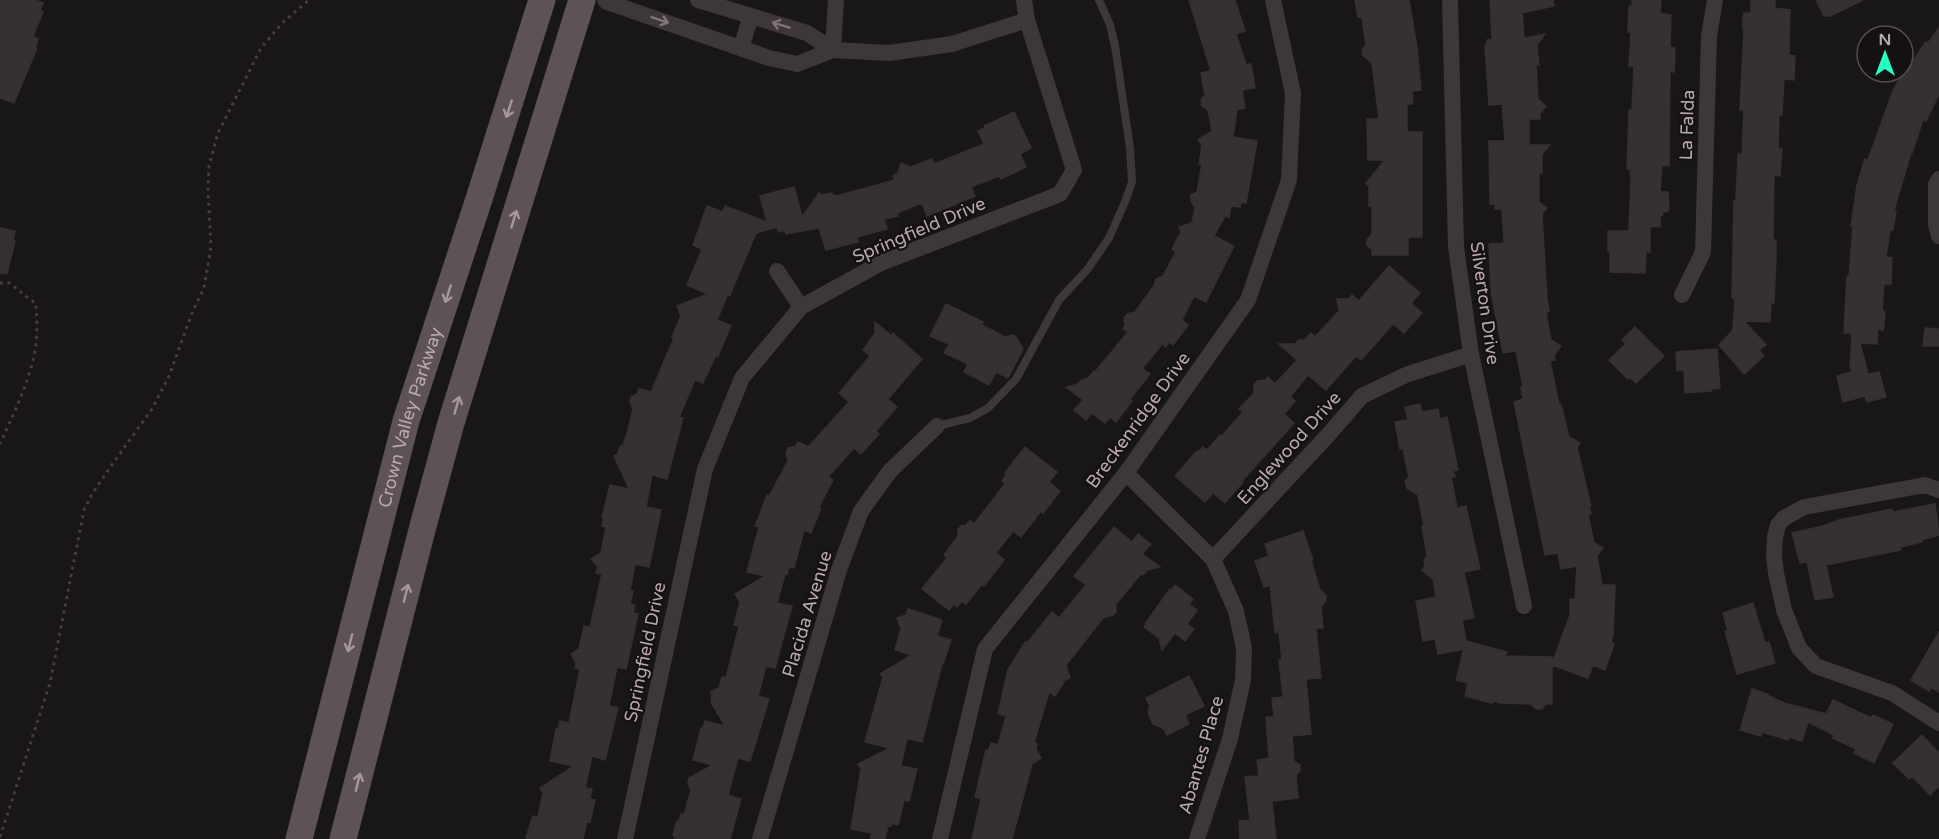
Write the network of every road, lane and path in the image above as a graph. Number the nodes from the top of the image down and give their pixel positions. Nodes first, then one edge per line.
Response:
1 (309, 0) edge
2 (542, 0) edge
3 (562, 0) edge
4 (582, 0) edge
5 (605, 0) edge
6 (698, 0) edge
7 (836, 0) edge
8 (1024, 0) edge
9 (1099, 0) edge
10 (1274, 0) edge
11 (1450, 0) edge
12 (1714, 0) edge
13 (751, 16) junction
14 (1027, 20) junction
15 (741, 48) junction
16 (833, 50) junction
17 (526, 53) junction
18 (1939, 179) edge
19 (1939, 236) edge
20 (777, 271) dead end
21 (0, 282) edge
22 (1682, 295) dead end
23 (801, 307) junction
24 (1471, 354) junction
25 (937, 426) joint
26 (0, 444) edge
27 (1126, 472) junction
28 (1939, 490) edge
29 (1213, 559) junction
30 (1524, 606) dead end
31 (1939, 723) edge
32 (0, 837) edge
33 (299, 839) edge
34 (344, 839) edge
35 (625, 839) edge
36 (760, 839) edge
37 (940, 839) edge
38 (1197, 839) edge

1 - 32 path
2 - 17 main road, Crown Valley Parkway
3 - 17 main road
34 -> 4 main road
5 -> 15 street
6 - 13 street
7 - 16 street
8 - 14 street, Springfield Drive
9 - 25 lane
10 - 27 street, Breckenridge Drive
11 - 24 street, Silverton Drive
12 - 22 street, La Falda
13 - 15 street
16 -> 13 street
14 - 16 street
14 - 23 street, Springfield Drive
15 - 16 street
17 -> 33 main road, Crown Valley Parkway
18 - 19 street
20 - 23 street
21 - 26 path
23 - 35 street, Springfield Drive
24 - 29 street, Englewood Drive
24 - 30 street, Silverton Drive
25 - 36 street, Placida Avenue
27 - 29 street, Abantes Place
27 - 37 street, Breckenridge Drive
28 - 31 street
29 - 38 street, Abantes Place

